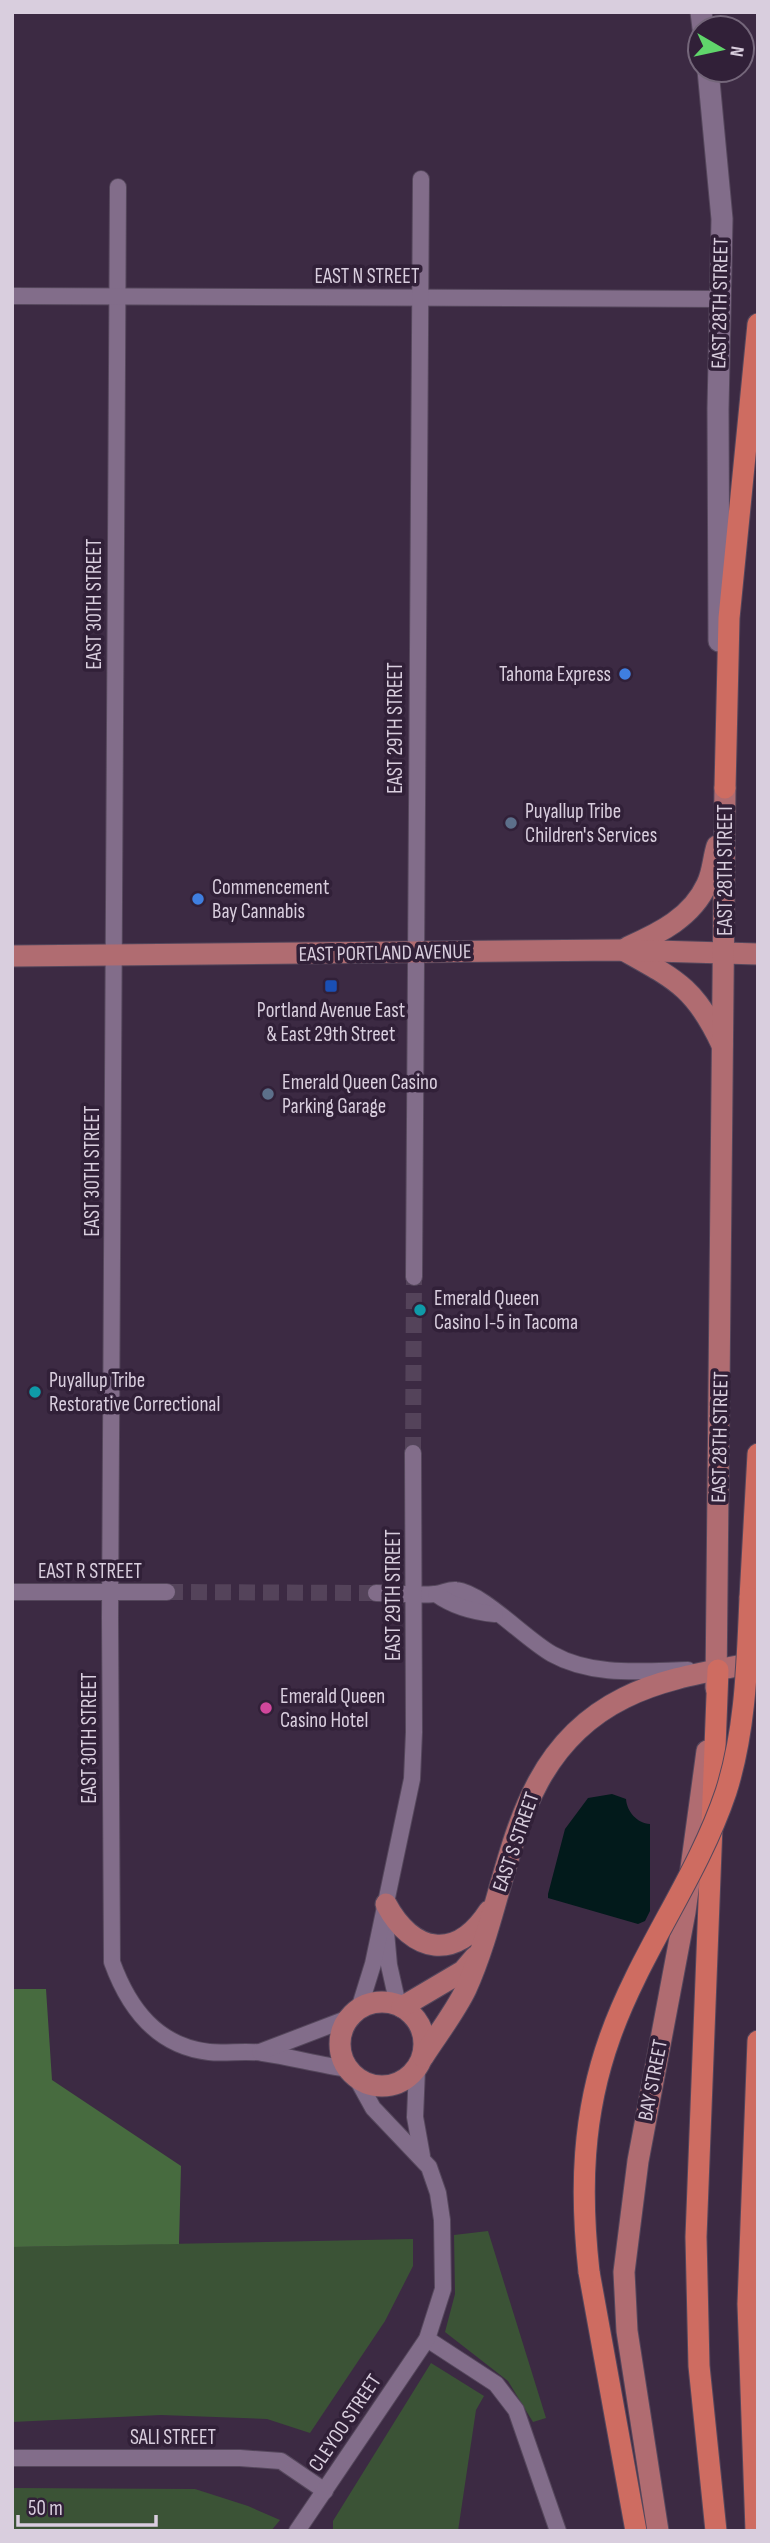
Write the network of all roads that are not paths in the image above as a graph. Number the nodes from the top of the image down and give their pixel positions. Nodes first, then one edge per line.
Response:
1 (709, 84) edge
2 (421, 179) dead end
3 (118, 187) dead end
4 (12, 296) edge
5 (117, 296) junction
6 (420, 297) junction
7 (721, 299) junction
8 (758, 324) edge
9 (725, 788) junction
10 (725, 821) junction
11 (622, 950) junction
12 (415, 953) junction
13 (726, 954) junction
14 (758, 954) edge
15 (12, 956) edge
16 (114, 956) junction
17 (724, 1050) junction
18 (414, 1277) tunnel mouth
19 (413, 1452) tunnel mouth
20 (758, 1454) edge
21 (12, 1592) edge
22 (110, 1592) junction
23 (167, 1592) tunnel mouth
24 (376, 1593) tunnel mouth
25 (414, 1593) junction
26 (758, 1662) edge
27 (718, 1670) junction
28 (497, 1898) junction
29 (386, 1903) junction
30 (479, 1953) junction
31 (400, 2006) junction
32 (354, 2013) junction
33 (758, 2041) edge
34 (259, 2052) junction
35 (420, 2063) junction
36 (352, 2074) junction
37 (422, 2156) junction
38 (427, 2339) junction
39 (12, 2458) edge
40 (325, 2491) junction
41 (297, 2531) edge
42 (558, 2531) edge
43 (636, 2531) edge
44 (659, 2531) edge
45 (716, 2531) edge
46 (757, 2531) edge

1 - 7 street, EAST 28TH STREET
2 - 6 street, EAST 29TH STREET
3 - 5 street, EAST 30TH STREET
4 - 5 street, EAST N STREET
5 - 6 street, EAST N STREET
5 - 16 street, EAST 30TH STREET
6 - 7 street, EAST N STREET
6 - 12 street, EAST 29TH STREET
7 - 9 street, EAST 28TH STREET
8 - 9 highway
9 - 10 main road, EAST 28TH STREET
10 - 11 main road
10 - 13 main road, EAST 28TH STREET
11 - 12 main road, EAST PORTLAND AVENUE
11 - 13 main road, EAST PORTLAND AVENUE
11 - 17 main road
12 - 16 main road, EAST PORTLAND AVENUE
12 - 18 street, EAST 29TH STREET
13 - 14 main road, EAST PORTLAND AVENUE
13 - 17 main road, EAST 28TH STREET
15 - 16 main road, EAST PORTLAND AVENUE
16 - 22 street, EAST 30TH STREET
17 - 27 main road, EAST 28TH STREET
19 - 25 street, EAST 29TH STREET
20 - 43 highway, bridge
21 - 22 street, EAST R STREET
22 - 23 street, EAST R STREET
22 - 34 street, EAST 30TH STREET
24 - 25 street
25 - 27 street
25 - 29 street, EAST 29TH STREET
26 - 27 main road
27 - 28 main road, EAST S STREET
27 - 44 main road, BAY STREET
27 - 45 highway
28 - 29 main road
28 - 30 main road, EAST S STREET
29 - 31 street, EAST 29TH STREET
29 - 32 street, EAST 29TH STREET
30 - 31 main road
30 - 35 main road, EAST S STREET
31 - 32 main road
31 - 35 main road
32 - 34 street, EAST 30TH STREET
32 - 36 main road
33 - 46 highway
34 - 36 street, EAST 30TH STREET
35 - 36 main road
35 - 37 street
36 - 37 street
37 - 38 street
38 - 40 street, CLEYOO STREET
38 - 42 street
39 - 40 street, SALI STREET
40 - 41 street, CLEYOO STREET

